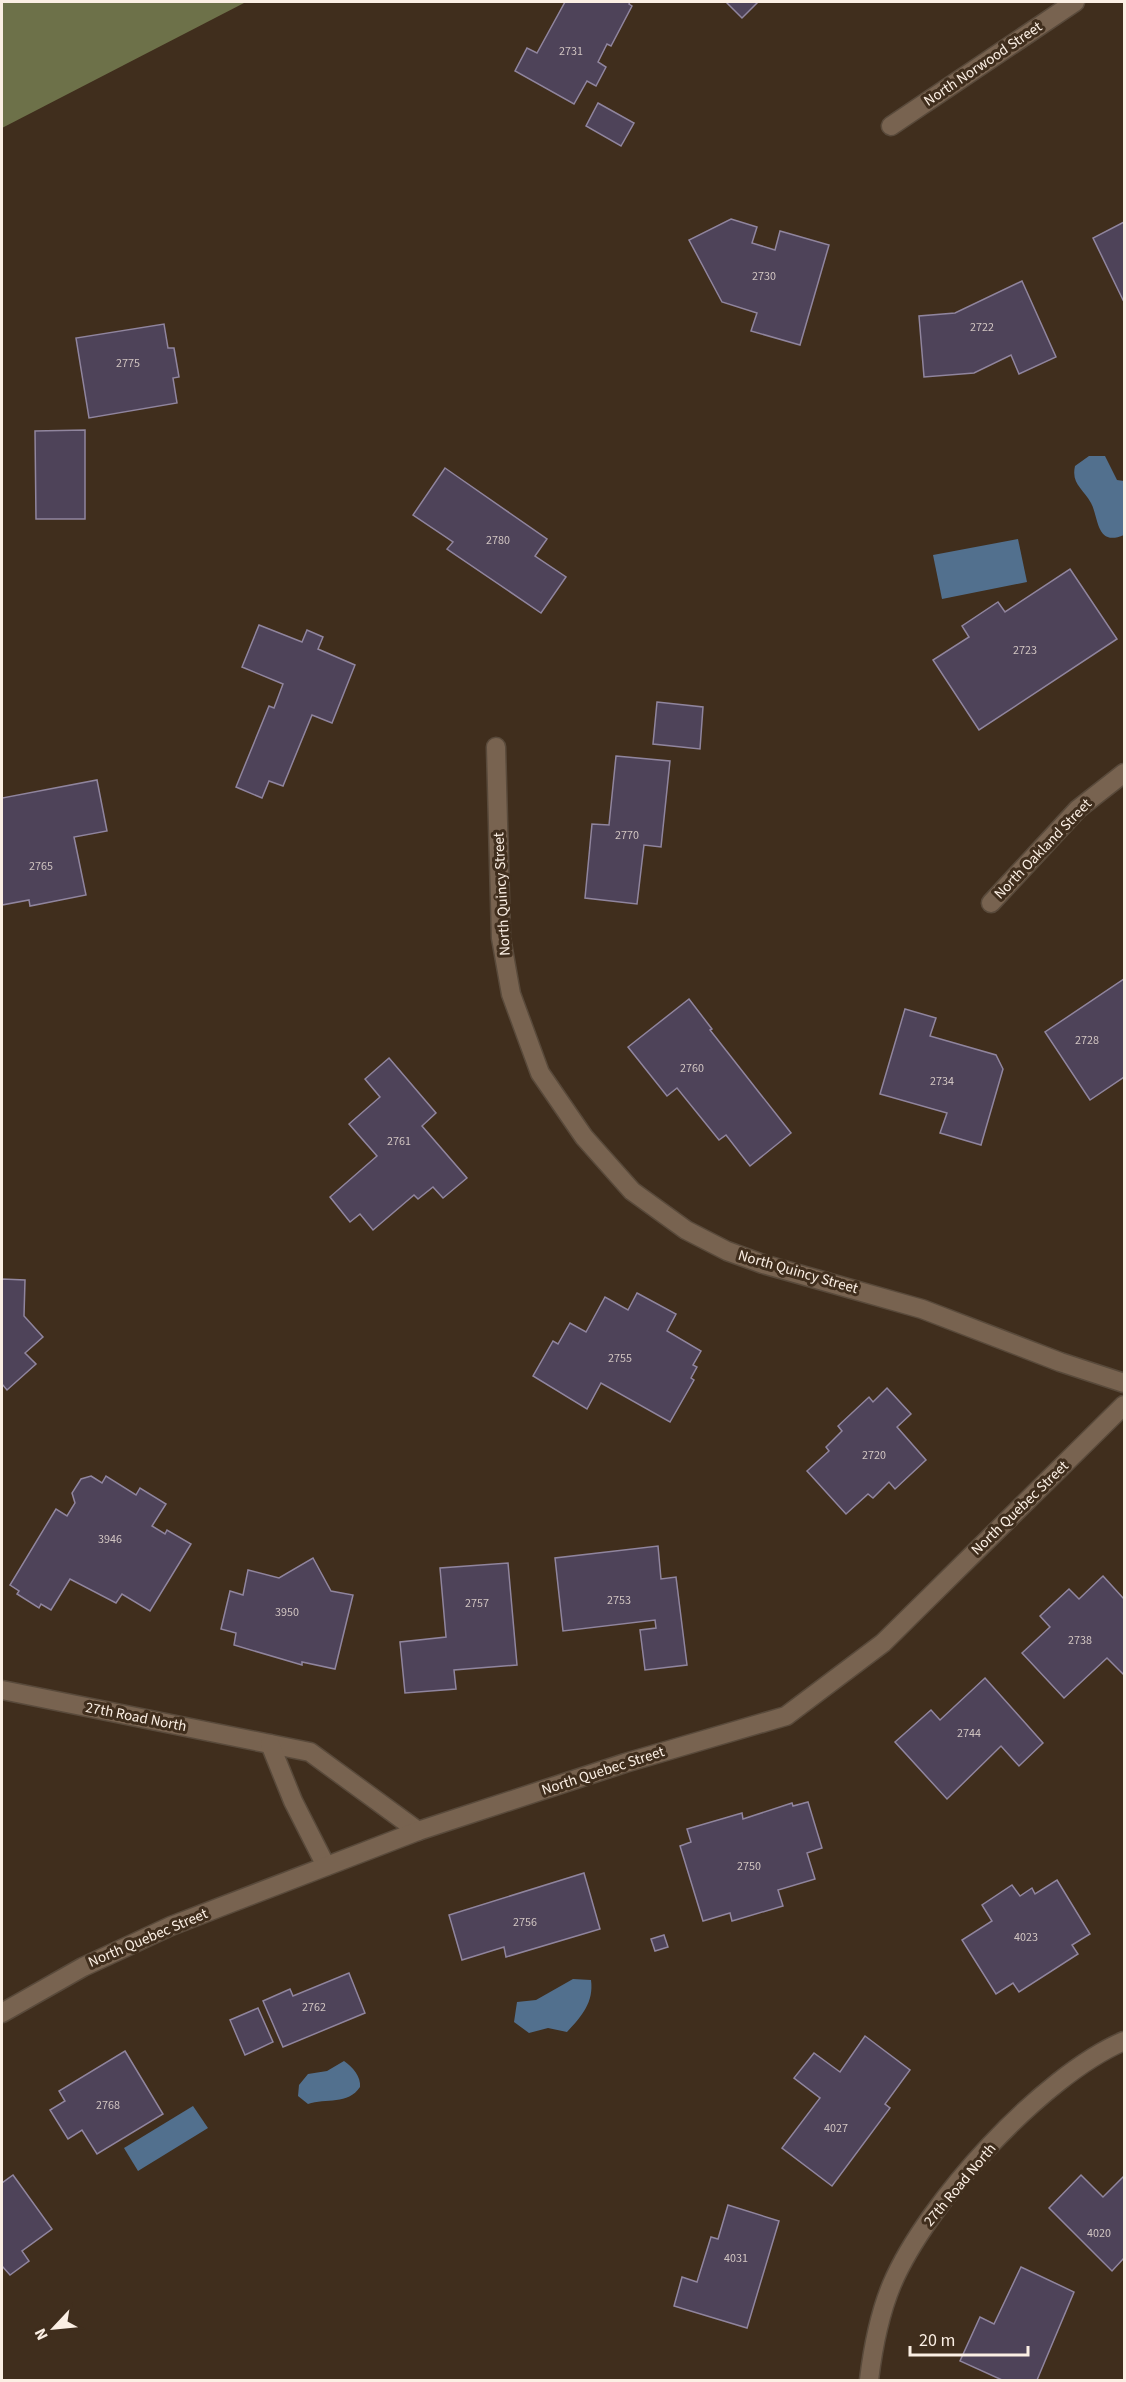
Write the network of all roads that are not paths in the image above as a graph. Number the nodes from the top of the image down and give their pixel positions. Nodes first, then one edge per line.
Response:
1 (1075, 2) edge
2 (891, 126) dead end
3 (496, 747) dead end
4 (1125, 773) edge
5 (991, 903) dead end
6 (1125, 1383) edge
7 (1125, 1405) edge
8 (2, 1690) edge
9 (270, 1744) junction
10 (418, 1831) junction
11 (326, 1866) junction
12 (2, 2013) edge
13 (1125, 2041) edge
14 (868, 2380) edge

1 - 2 street, North Norwood Street
3 - 6 street, North Quincy Street
4 - 5 street, North Oakland Street
7 - 10 street, North Quebec Street
8 - 9 street, 27th Road North
9 - 10 street, 27th Road North
9 - 11 street
10 - 11 street, North Quebec Street
11 - 12 street, North Quebec Street
13 - 14 street, 27th Road North

